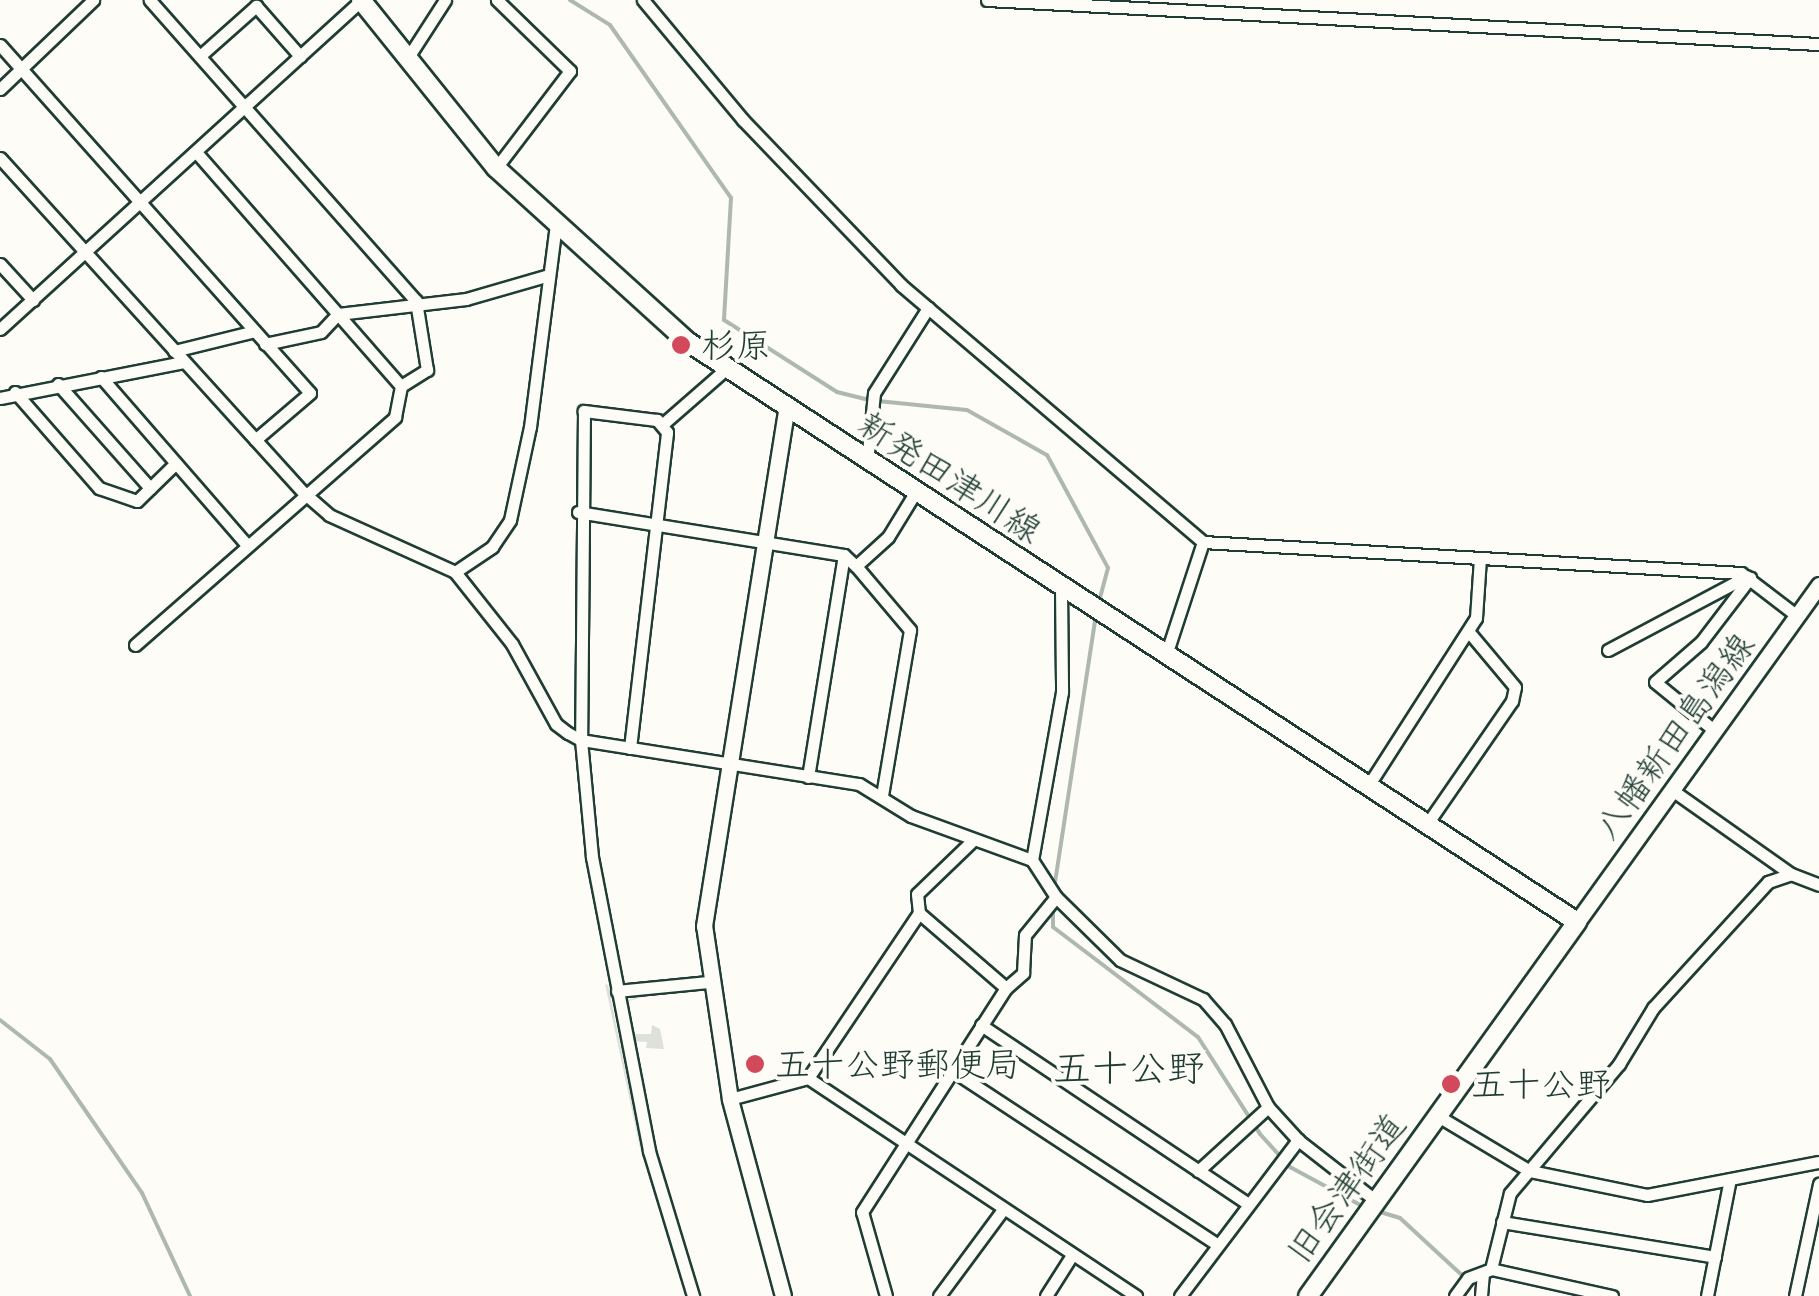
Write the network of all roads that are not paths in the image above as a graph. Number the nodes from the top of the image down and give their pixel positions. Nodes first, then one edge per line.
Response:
1 (92, 0) edge
2 (150, 0) edge
3 (362, 0) edge
4 (445, 0) edge
5 (488, 0) edge
6 (497, 0) edge
7 (506, 0) edge
8 (643, 0) edge
9 (988, 0) edge
10 (1819, 44) edge
11 (0, 45) edge
12 (201, 55) junction
13 (300, 56) junction
14 (408, 59) junction
15 (22, 69) junction
16 (0, 89) edge
17 (246, 104) junction
18 (196, 152) junction
19 (0, 158) edge
20 (496, 168) junction
21 (140, 204) junction
22 (556, 224) junction
23 (85, 254) junction
24 (0, 264) edge
25 (548, 275) junction
26 (32, 300) junction
27 (416, 301) junction
28 (928, 308) junction
29 (338, 314) junction
30 (0, 329) edge
31 (255, 331) junction
32 (266, 344) junction
33 (174, 351) junction
34 (184, 362) junction
35 (727, 368) junction
36 (101, 377) junction
37 (58, 384) junction
38 (401, 386) junction
39 (15, 392) junction
40 (0, 398) edge
41 (786, 411) junction
42 (664, 423) junction
43 (255, 440) junction
44 (867, 462) junction
45 (176, 464) junction
46 (150, 488) junction
47 (304, 493) junction
48 (915, 493) junction
49 (578, 512) junction
50 (654, 525) junction
51 (1203, 542) junction
52 (247, 545) junction
53 (765, 546) junction
54 (844, 555) junction
55 (1480, 558) junction
56 (856, 566) junction
57 (455, 572) junction
58 (1749, 577) junction
59 (1061, 588) junction
60 (1818, 590) edge
61 (1797, 616) junction
62 (1468, 631) junction
63 (135, 645) dead end
64 (1608, 650) dead end
65 (1166, 655) junction
66 (1715, 731) junction
67 (581, 740) junction
68 (630, 748) junction
69 (725, 764) junction
70 (808, 778) junction
71 (1368, 786) junction
72 (1672, 790) junction
73 (882, 796) junction
74 (1427, 824) junction
75 (971, 842) junction
76 (1032, 860) junction
77 (1791, 874) junction
78 (1819, 885) edge
79 (1056, 897) junction
80 (918, 913) junction
81 (1577, 922) junction
82 (708, 982) junction
83 (1006, 988) junction
84 (617, 991) junction
85 (981, 1024) junction
86 (953, 1070) junction
87 (808, 1078) junction
88 (730, 1099) junction
89 (1268, 1107) junction
90 (1438, 1116) junction
91 (1298, 1140) junction
92 (904, 1144) junction
93 (1819, 1162) edge
94 (1198, 1171) junction
95 (1530, 1171) junction
96 (1730, 1179) junction
97 (1819, 1184) edge
98 (1376, 1201) junction
99 (1248, 1204) junction
100 (1002, 1210) junction
101 (1502, 1222) junction
102 (1814, 1230) edge
103 (1216, 1244) junction
104 (1072, 1255) junction
105 (1715, 1256) junction
106 (1487, 1271) junction
107 (693, 1296) edge
108 (783, 1296) edge
109 (886, 1296) edge
110 (939, 1296) edge
111 (1046, 1296) edge
112 (1136, 1296) edge
113 (1180, 1296) edge
114 (1308, 1296) edge
115 (1455, 1296) edge
116 (1480, 1296) edge
117 (1612, 1296) edge
118 (1707, 1296) edge
119 (1795, 1296) edge

1 - 15 street
2 - 12 street
3 - 13 street
3 - 14 main road, 新発田津川線
4 - 14 street
5 - 6 street
6 - 7 street
6 - 20 street
8 - 28 street
9 - 10 street
11 - 15 street
12 - 13 street
12 - 17 street
13 - 17 street
14 - 20 main road, 新発田津川線
15 - 16 street
15 - 21 street
17 - 18 street
17 - 27 street
18 - 21 street
18 - 29 street
19 - 23 street
20 - 22 main road, 新発田津川線
21 - 23 street
21 - 31 street
22 - 25 street
22 - 35 main road, 新発田津川線
23 - 26 street
23 - 33 street
24 - 26 street
25 - 27 street
25 - 57 street
26 - 30 street
27 - 29 street
27 - 38 street
28 - 44 street
28 - 51 street
29 - 32 street
29 - 38 street
31 - 32 street
31 - 33 street
32 - 43 street
33 - 34 street
34 - 36 street
34 - 43 street
35 - 41 main road, 新発田津川線
35 - 42 street
36 - 37 street
36 - 45 street
37 - 39 street
37 - 46 street
38 - 47 street
39 - 40 street
39 - 46 street
41 - 44 main road, 新発田津川線
41 - 53 street
42 - 49 street
42 - 50 street
43 - 47 street
44 - 48 main road, 新発田津川線
45 - 46 street
45 - 52 street
47 - 52 street
47 - 57 street
48 - 56 street
48 - 59 main road, 新発田津川線
49 - 50 street
49 - 67 street
50 - 53 street
50 - 68 street
51 - 55 street
51 - 65 street
52 - 63 street
53 - 54 street
53 - 69 street
54 - 56 street
54 - 70 street
55 - 58 street
55 - 62 street
56 - 73 street
57 - 67 street
58 - 61 street
58 - 64 street
58 - 66 street
59 - 65 main road, 新発田津川線
59 - 76 street
60 - 61 street, 八幡新田島潟線
61 - 66 street, 八幡新田島潟線
62 - 71 street
62 - 74 street
65 - 71 main road, 新発田津川線
66 - 72 street, 八幡新田島潟線
67 - 68 street
67 - 84 street
68 - 69 street
69 - 70 street
69 - 82 street
70 - 73 street
71 - 74 main road, 新発田津川線
72 - 77 street
72 - 81 street, 八幡新田島潟線
73 - 75 street
74 - 81 main road, 新発田津川線
75 - 76 street
75 - 80 street
76 - 79 street
77 - 78 street
77 - 95 street
79 - 83 street
79 - 89 street
80 - 83 street
80 - 87 street
81 - 90 main road, 旧会津街道
82 - 84 street
82 - 88 street
83 - 85 street
84 - 107 street
85 - 86 street
85 - 94 street
86 - 92 street
86 - 103 street
87 - 88 street
87 - 92 street
88 - 108 street
89 - 91 street
89 - 94 street
90 - 95 street
90 - 98 main road, 旧会津街道
91 - 98 street
91 - 99 street
92 - 100 street
92 - 109 street
93 - 96 street
94 - 99 street
95 - 96 street
95 - 101 street
96 - 105 street
97 - 102 street
98 - 114 main road, 旧会津街道
99 - 103 street
100 - 104 street
100 - 110 street
101 - 105 street
101 - 106 street
102 - 119 street
103 - 113 street
104 - 111 street
104 - 112 street
105 - 118 street
106 - 115 street
106 - 116 street
106 - 117 street

